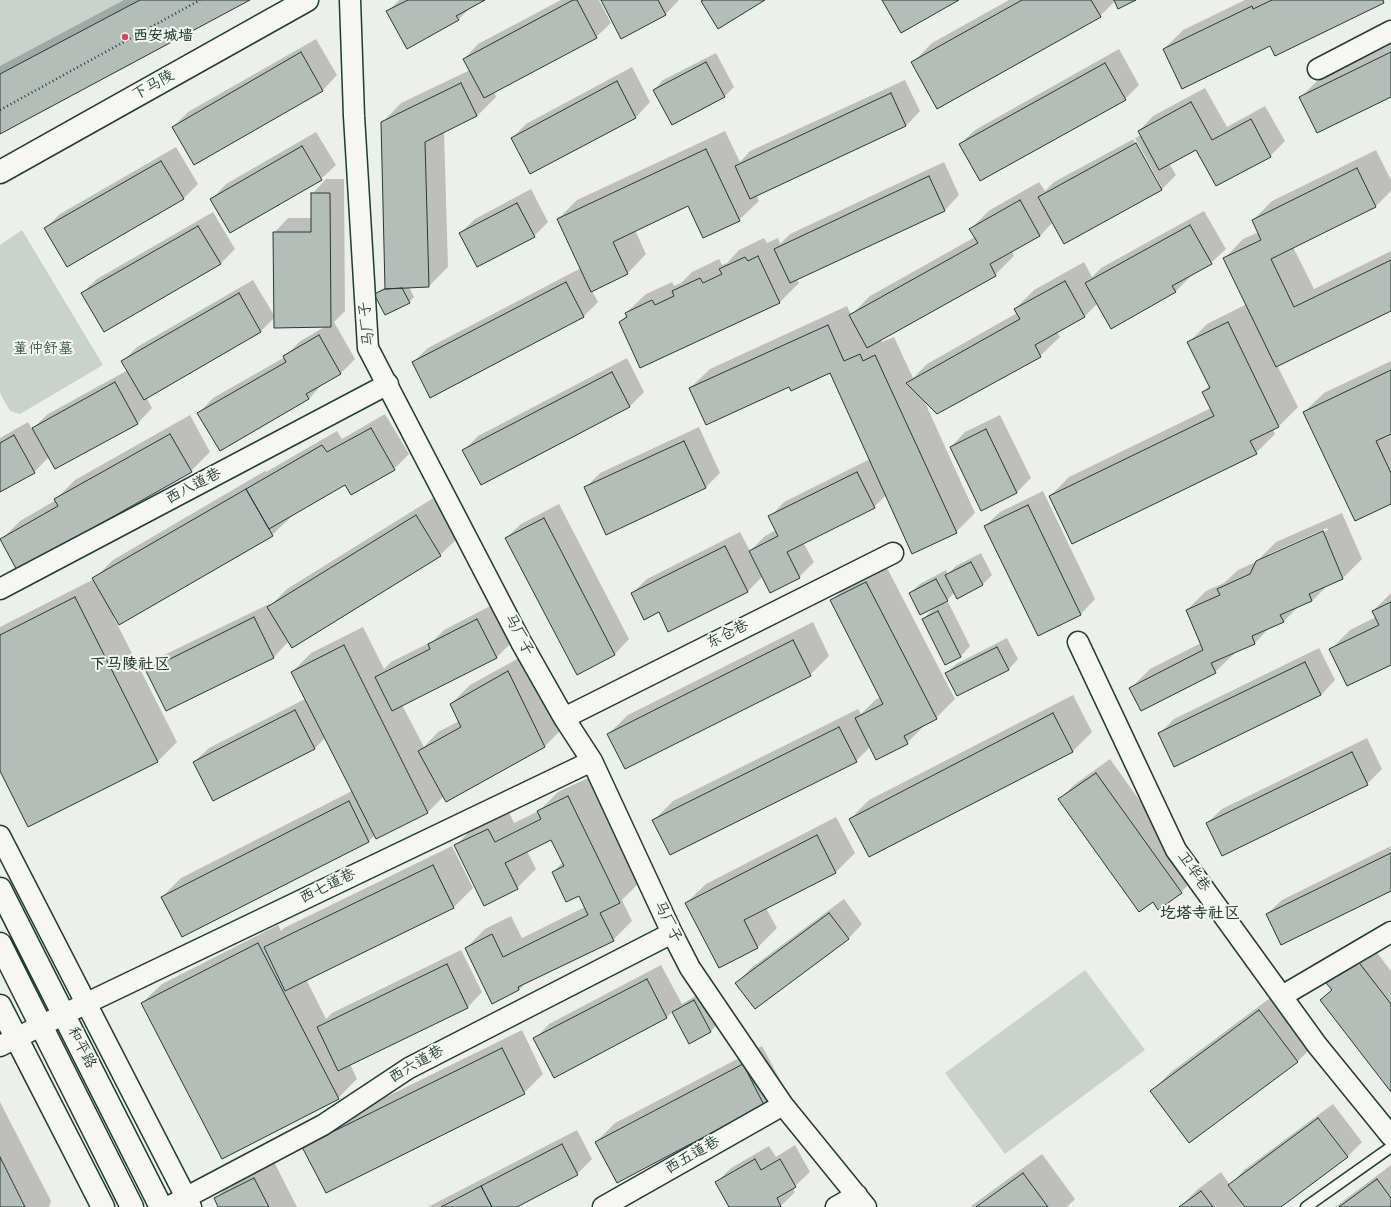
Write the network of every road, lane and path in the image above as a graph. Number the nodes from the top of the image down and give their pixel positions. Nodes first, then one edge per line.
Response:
1 (200, 0) edge
2 (307, 0) edge
3 (350, 0) edge
4 (1391, 31) edge
5 (1318, 69) dead end
6 (0, 110) edge
7 (0, 172) edge
8 (388, 384) junction
9 (893, 553) dead end
10 (0, 589) edge
11 (1078, 642) dead end
12 (564, 718) junction
13 (592, 760) junction
14 (0, 836) edge
15 (0, 889) edge
16 (1391, 932) edge
17 (672, 933) junction
18 (0, 944) edge
19 (1282, 996) junction
20 (87, 1003) junction
21 (0, 1006) edge
22 (64, 1014) junction
23 (42, 1025) junction
24 (8, 1042) edge
25 (784, 1105) junction
26 (1391, 1136) edge
27 (1391, 1147) edge
28 (862, 1201) edge
29 (188, 1202) edge
30 (103, 1207) edge
31 (132, 1207) edge
32 (161, 1207) edge
33 (168, 1207) edge
34 (603, 1207) edge
35 (836, 1207) edge
36 (1306, 1207) edge

1 - 6 path
2 - 7 main road, 下马陵
3 - 8 street, 马厂子
4 - 5 street
8 - 10 street, 西八道巷
8 - 12 street, 马厂子
9 - 12 street, 东仓巷
11 - 19 street, 卫华巷
12 - 13 street, 马厂子
13 - 17 street, 马厂子
13 - 20 street, 西七道巷
14 - 20 street
15 - 22 main road, 和平路
16 - 19 street
17 - 25 street, 马厂子
17 - 29 street, 西六道巷
18 - 23 main road, 和平路
19 - 26 street, 卫华巷
20 - 22 street, 西七道巷
20 - 29 street
21 - 24 main road
22 - 23 street, 西七道巷
22 - 32 main road, 和平路
23 - 24 street, 西七道巷
23 - 31 main road, 和平路
24 - 30 main road
25 - 28 street, 马厂子
25 - 34 street, 西五道巷
27 - 36 lane
28 - 35 street
29 - 33 street, 西六道巷

